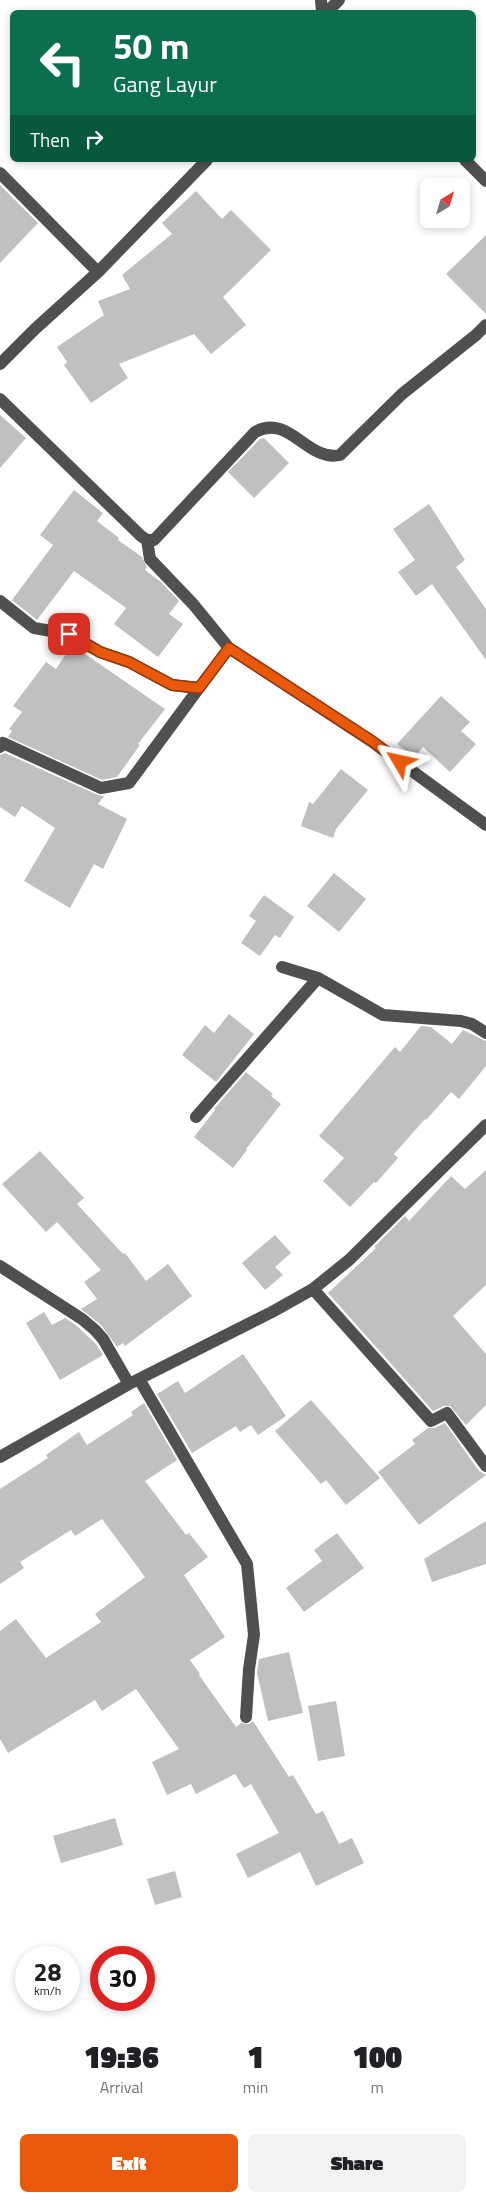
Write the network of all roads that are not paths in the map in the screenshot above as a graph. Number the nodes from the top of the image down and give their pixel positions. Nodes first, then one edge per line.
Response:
1 (339, 0) edge
2 (329, 10) edge
3 (206, 162) edge
4 (466, 162) edge
5 (0, 173) edge
6 (486, 181) edge
7 (98, 272) junction
8 (486, 325) edge
9 (0, 364) edge
10 (0, 399) edge
11 (147, 540) junction
12 (0, 601) edge
13 (229, 648) junction
14 (199, 688) junction
15 (0, 747) edge
16 (486, 826) edge
17 (282, 967) dead end
18 (318, 978) junction
19 (486, 1033) edge
20 (196, 1117) dead end
21 (486, 1125) edge
22 (0, 1266) edge
23 (313, 1288) junction
24 (134, 1381) junction
25 (0, 1457) edge
26 (486, 1466) edge
27 (246, 1717) dead end

1 - 2 street
3 - 7 street
4 - 6 street
5 - 7 street
7 - 9 street
8 - 11 street
10 - 11 street
11 - 13 street
12 - 14 street
13 - 14 street
13 - 16 street
14 - 15 street
17 - 18 street
18 - 19 street
18 - 20 street
21 - 23 street
22 - 24 street
23 - 24 street
23 - 26 street
24 - 25 street
24 - 27 street

